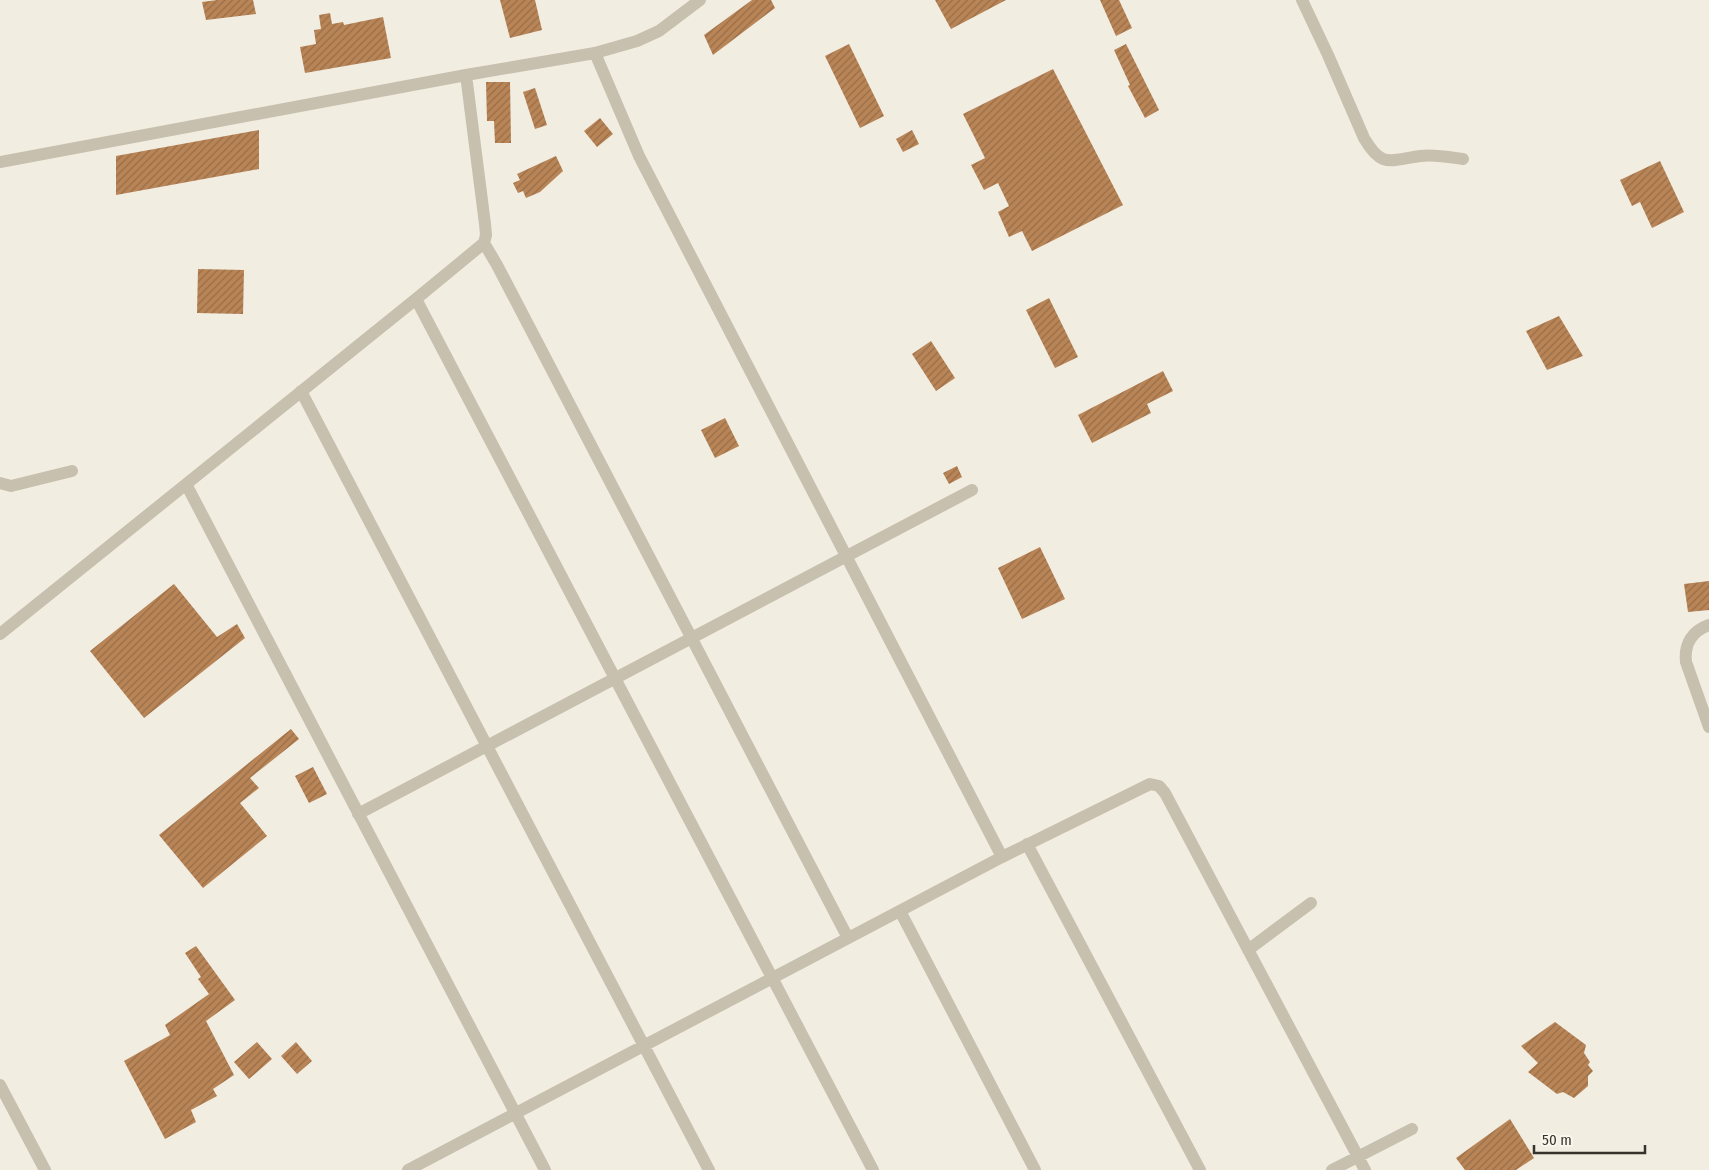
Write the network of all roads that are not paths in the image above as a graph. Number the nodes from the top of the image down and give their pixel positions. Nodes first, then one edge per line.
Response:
1 (700, 0) edge
2 (1302, 0) edge
3 (595, 53) junction
4 (466, 75) junction
5 (1463, 159) dead end
6 (0, 162) edge
7 (484, 243) junction
8 (416, 300) junction
9 (301, 391) junction
10 (72, 471) dead end
11 (0, 483) edge
12 (186, 484) junction
13 (972, 490) dead end
14 (846, 556) junction
15 (1709, 625) edge
16 (0, 634) edge
17 (692, 638) junction
18 (616, 679) junction
19 (1709, 727) edge
20 (486, 747) junction
21 (358, 814) junction
22 (1027, 844) junction
23 (1002, 857) junction
24 (1311, 903) dead end
25 (900, 911) junction
26 (848, 938) junction
27 (1248, 950) junction
28 (772, 978) junction
29 (644, 1046) junction
30 (0, 1085) edge
31 (516, 1113) junction
32 (1412, 1129) dead end
33 (1358, 1157) junction
34 (45, 1170) edge
35 (408, 1170) edge
36 (546, 1170) edge
37 (709, 1170) edge
38 (873, 1170) edge
39 (1035, 1170) edge
40 (1200, 1170) edge
41 (1332, 1170) edge
42 (1365, 1170) edge

1 - 3 street
2 - 5 street
3 - 4 street
3 - 14 street
4 - 6 street
4 - 7 street
7 - 8 street
7 - 17 street
8 - 9 street
8 - 18 street
9 - 12 street
9 - 20 street
10 - 11 street
12 - 16 street
12 - 21 street
13 - 14 street
14 - 17 street
14 - 23 street
15 - 19 street
17 - 18 street
17 - 26 street
18 - 20 street
18 - 28 street
20 - 21 street
20 - 29 street
21 - 31 street
22 - 23 street
22 - 27 street
22 - 40 street
23 - 25 street
24 - 27 street
25 - 26 street
25 - 39 street
26 - 28 street
27 - 33 street
28 - 29 street
28 - 38 street
29 - 31 street
29 - 37 street
30 - 34 street
31 - 35 street
31 - 36 street
32 - 33 street
33 - 41 street
33 - 42 street

